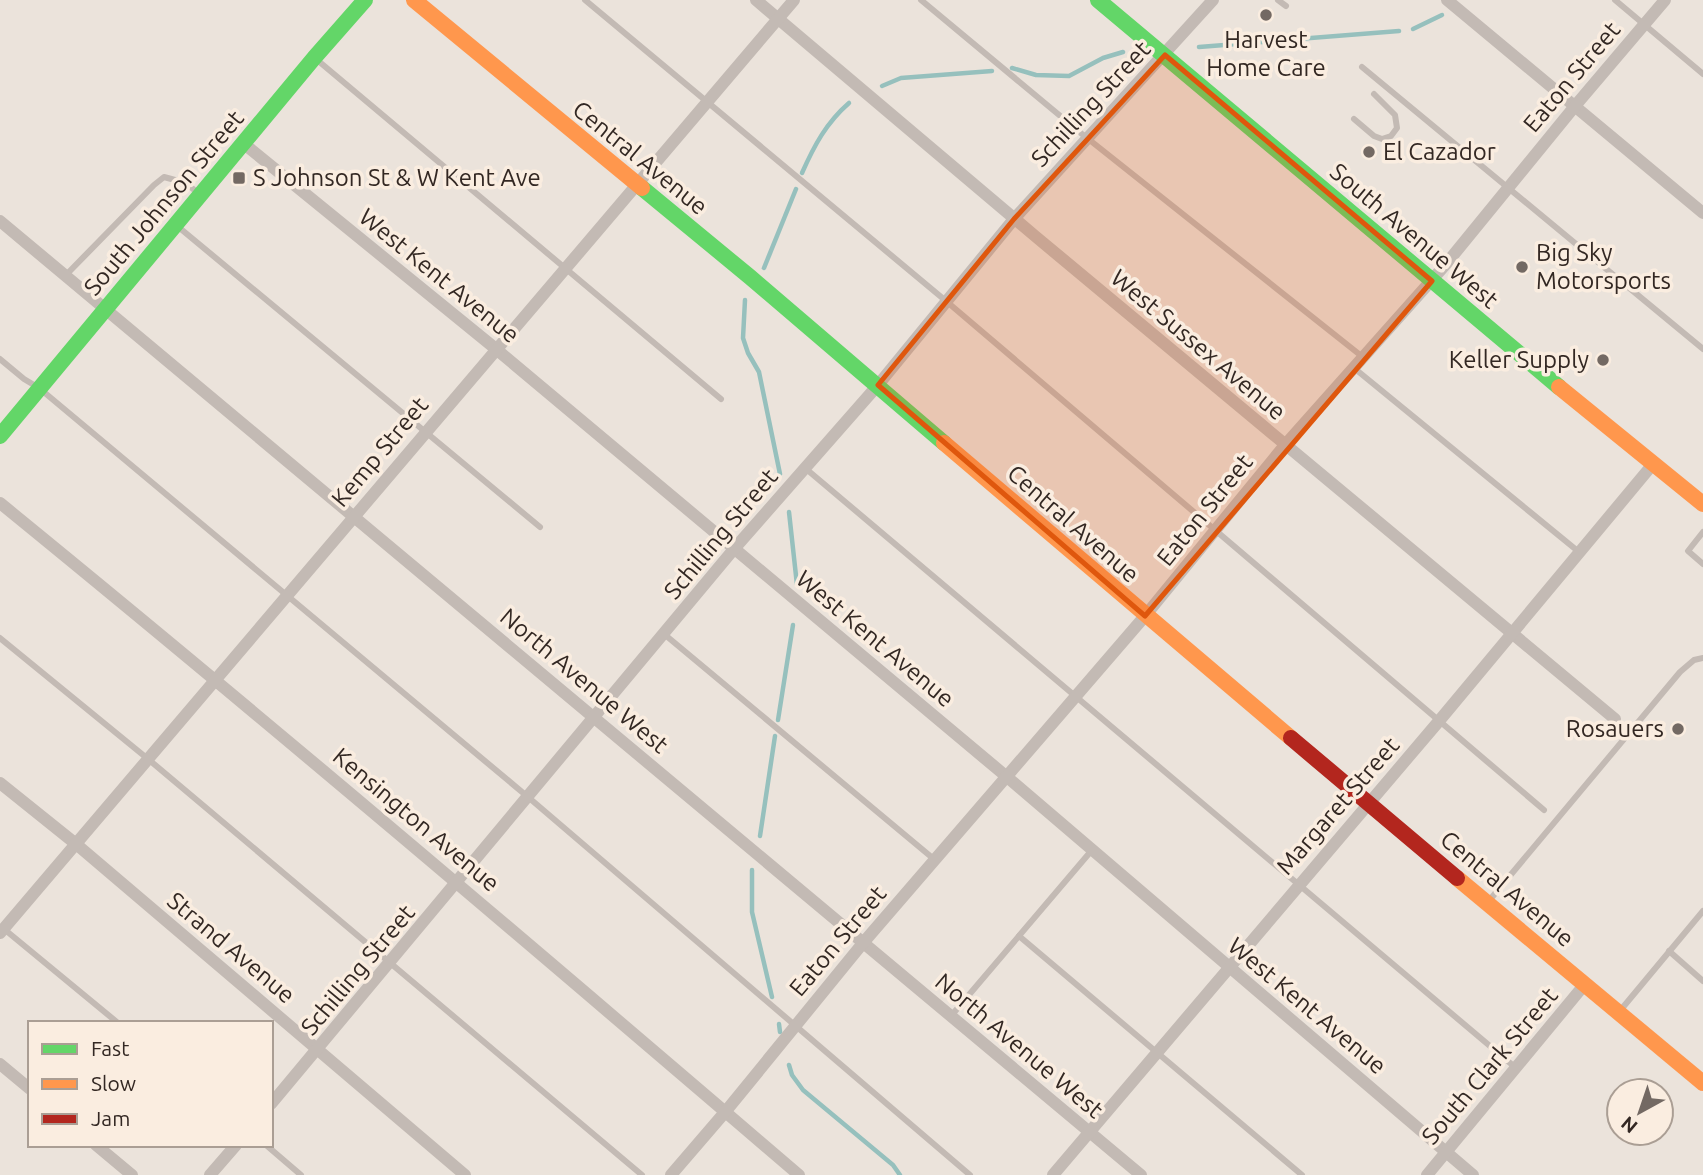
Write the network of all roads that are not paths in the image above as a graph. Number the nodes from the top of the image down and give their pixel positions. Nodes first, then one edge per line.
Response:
1 (365, 0) edge
2 (414, 0) edge
3 (585, 0) edge
4 (756, 0) edge
5 (794, 0) edge
6 (921, 0) edge
7 (1098, 0) edge
8 (1213, 0) edge
9 (1278, 0) edge
10 (1447, 0) edge
11 (1615, 0) edge
12 (1665, 0) edge
13 (1286, 6) dead end
14 (778, 19) junction
15 (1643, 24) junction
16 (1165, 55) junction
17 (314, 58) junction
18 (1362, 67) dead end
19 (1703, 74) edge
20 (1374, 94) dead end
21 (707, 102) junction
22 (1575, 106) junction
23 (1353, 119) dead end
24 (1087, 138) junction
25 (243, 143) junction
26 (635, 184) junction
27 (1509, 187) junction
28 (200, 196) junction
29 (1703, 213) edge
30 (1014, 219) junction
31 (0, 221) edge
32 (176, 225) junction
33 (565, 267) junction
34 (65, 276) junction
35 (1432, 281) junction
36 (946, 301) junction
37 (105, 309) junction
38 (496, 349) junction
39 (1703, 349) edge
40 (0, 359) edge
41 (1359, 363) junction
42 (878, 385) junction
43 (39, 388) junction
44 (721, 399) dead end
45 (425, 431) junction
46 (0, 436) edge
47 (1285, 445) junction
48 (1653, 464) junction
49 (805, 468) junction
50 (0, 503) edge
51 (1703, 504) edge
52 (355, 516) junction
53 (540, 527) dead end
54 (1216, 531) junction
55 (1703, 532) edge
56 (734, 549) junction
57 (1579, 552) junction
58 (1703, 564) edge
59 (287, 595) junction
60 (1145, 617) junction
61 (664, 634) junction
62 (1510, 634) junction
63 (0, 638) edge
64 (1703, 658) edge
65 (216, 679) junction
66 (1075, 697) junction
67 (595, 717) junction
68 (1615, 719) dead end
69 (1439, 721) junction
70 (148, 759) junction
71 (1007, 777) junction
72 (0, 782) edge
73 (528, 797) junction
74 (1368, 802) junction
75 (1544, 810) dead end
76 (76, 844) junction
77 (1092, 850) junction
78 (935, 860) junction
79 (458, 883) junction
80 (1297, 885) junction
81 (1488, 903) junction
82 (1703, 911) edge
83 (1, 929) edge
84 (1019, 936) junction
85 (863, 943) junction
86 (1669, 951) junction
87 (391, 962) junction
88 (1229, 968) junction
89 (1703, 981) edge
90 (1586, 984) junction
91 (1618, 1013) junction
92 (951, 1016) junction
93 (116, 1021) edge
94 (795, 1026) junction
95 (318, 1050) junction
96 (1157, 1053) junction
97 (0, 1064) edge
98 (1516, 1068) junction
99 (1703, 1083) edge
100 (28, 1087) edge
101 (273, 1102) edge
102 (726, 1111) junction
103 (1089, 1131) junction
104 (98, 1147) edge
105 (234, 1147) edge
106 (268, 1147) edge
107 (1447, 1152) junction
108 (132, 1175) edge
109 (210, 1175) edge
110 (301, 1175) edge
111 (465, 1175) edge
112 (642, 1175) edge
113 (671, 1175) edge
114 (799, 1175) edge
115 (970, 1175) edge
116 (1053, 1175) edge
117 (1141, 1175) edge
118 (1302, 1175) edge
119 (1427, 1175) edge
120 (1473, 1175) edge

1 - 17 street, South Johnson Street
2 - 26 street, Central Avenue
3 - 21 lane
4 - 14 street, West Sussex Avenue
5 - 14 street, Kemp Street
6 - 24 lane
7 - 16 street, South Avenue West
8 - 16 street, Schilling Street
9 - 13 lane
10 - 22 street
11 - 15 lane
12 - 15 street, Eaton Street
14 - 21 street, Kemp Street
14 - 30 street, West Sussex Avenue
15 - 19 lane
15 - 22 street, Eaton Street
16 - 24 street, Schilling Street
16 - 35 street, South Avenue West
17 - 25 street, South Johnson Street
17 - 33 lane
18 - 27 lane
20 - 23 lane
21 - 26 street, Kemp Street
21 - 36 lane
22 - 27 street, Eaton Street
22 - 29 street
24 - 30 street, Schilling Street
24 - 41 lane
25 - 28 street, South Johnson Street
25 - 38 street, West Kent Avenue
26 - 33 street, Kemp Street
26 - 42 street, Central Avenue
27 - 35 street, Eaton Street
27 - 39 lane
28 - 32 street, South Johnson Street
28 - 34 lane
30 - 36 street, Schilling Street
30 - 47 street, West Sussex Avenue
31 - 34 street, North Avenue West
32 - 37 street, South Johnson Street
32 - 45 lane
33 - 38 street, Kemp Street
33 - 44 lane
34 - 37 street, North Avenue West
35 - 41 street, Eaton Street
35 - 48 street, South Avenue West
36 - 42 street, Schilling Street
36 - 54 lane
37 - 43 street, South Johnson Street
37 - 52 street, North Avenue West
38 - 45 street, Kemp Street
38 - 56 street, West Kent Avenue
40 - 43 lane
41 - 47 street, Eaton Street
41 - 57 lane
42 - 49 street, Schilling Street
42 - 60 street, Central Avenue
43 - 46 street, South Johnson Street
43 - 59 lane
45 - 52 street, Kemp Street
45 - 53 lane
47 - 54 street, Eaton Street
47 - 62 street, West Sussex Avenue
48 - 51 street, South Avenue West
48 - 57 street, Margaret Street
49 - 56 street, Schilling Street
49 - 66 lane
50 - 65 street, Kensington Avenue
52 - 59 street, Kemp Street
52 - 67 street, North Avenue West
54 - 60 street, Eaton Street
54 - 69 lane
55 - 58 lane
56 - 61 street, Schilling Street
56 - 71 street, West Kent Avenue
57 - 62 street, Margaret Street
59 - 65 street, Kemp Street
59 - 73 lane
60 - 66 street, Eaton Street
60 - 74 street, Central Avenue
61 - 67 street, Schilling Street
61 - 78 lane
62 - 68 street, West Sussex Avenue
62 - 69 street, Margaret Street
63 - 70 lane
64 - 81 lane
65 - 70 street, Kemp Street
65 - 79 street, Kensington Avenue
66 - 71 street, Eaton Street
66 - 80 lane
67 - 73 street, Schilling Street
67 - 85 street, North Avenue West
69 - 74 street, Margaret Street
69 - 75 lane
70 - 76 street, Kemp Street
70 - 87 lane
71 - 77 street, West Kent Avenue
71 - 78 street, Eaton Street
72 - 76 street, Strand Avenue
73 - 79 street, Schilling Street
73 - 94 lane
74 - 80 street, Margaret Street
74 - 81 street, Central Avenue
76 - 83 street, Kemp Street
76 - 95 street, Strand Avenue
77 - 84 lane
77 - 88 street, West Kent Avenue
78 - 85 street, Eaton Street
79 - 87 street, Schilling Street
79 - 102 street, Kensington Avenue
80 - 88 street, Margaret Street
80 - 98 lane
81 - 90 street, Central Avenue
82 - 86 lane
83 - 93 lane
84 - 92 lane
84 - 96 lane
85 - 92 street, North Avenue West
85 - 94 street, Eaton Street
86 - 89 lane
86 - 91 lane
87 - 95 street, Schilling Street
87 - 112 lane
88 - 96 street, Margaret Street
88 - 107 street, West Kent Avenue
90 - 91 street, Central Avenue
90 - 98 street, South Clark Street
91 - 99 street, Central Avenue
92 - 103 street, North Avenue West
94 - 102 street, Eaton Street
94 - 115 lane
95 - 101 street, Schilling Street
95 - 111 street, Strand Avenue
96 - 103 street, Margaret Street
96 - 118 lane
97 - 100 street
98 - 107 street, South Clark Street
102 - 113 street, Eaton Street
102 - 114 street, Kensington Avenue
103 - 116 street, Margaret Street
103 - 117 street, North Avenue West
104 - 108 street
105 - 109 street
106 - 110 lane
107 - 119 street, South Clark Street
107 - 120 street, West Kent Avenue

